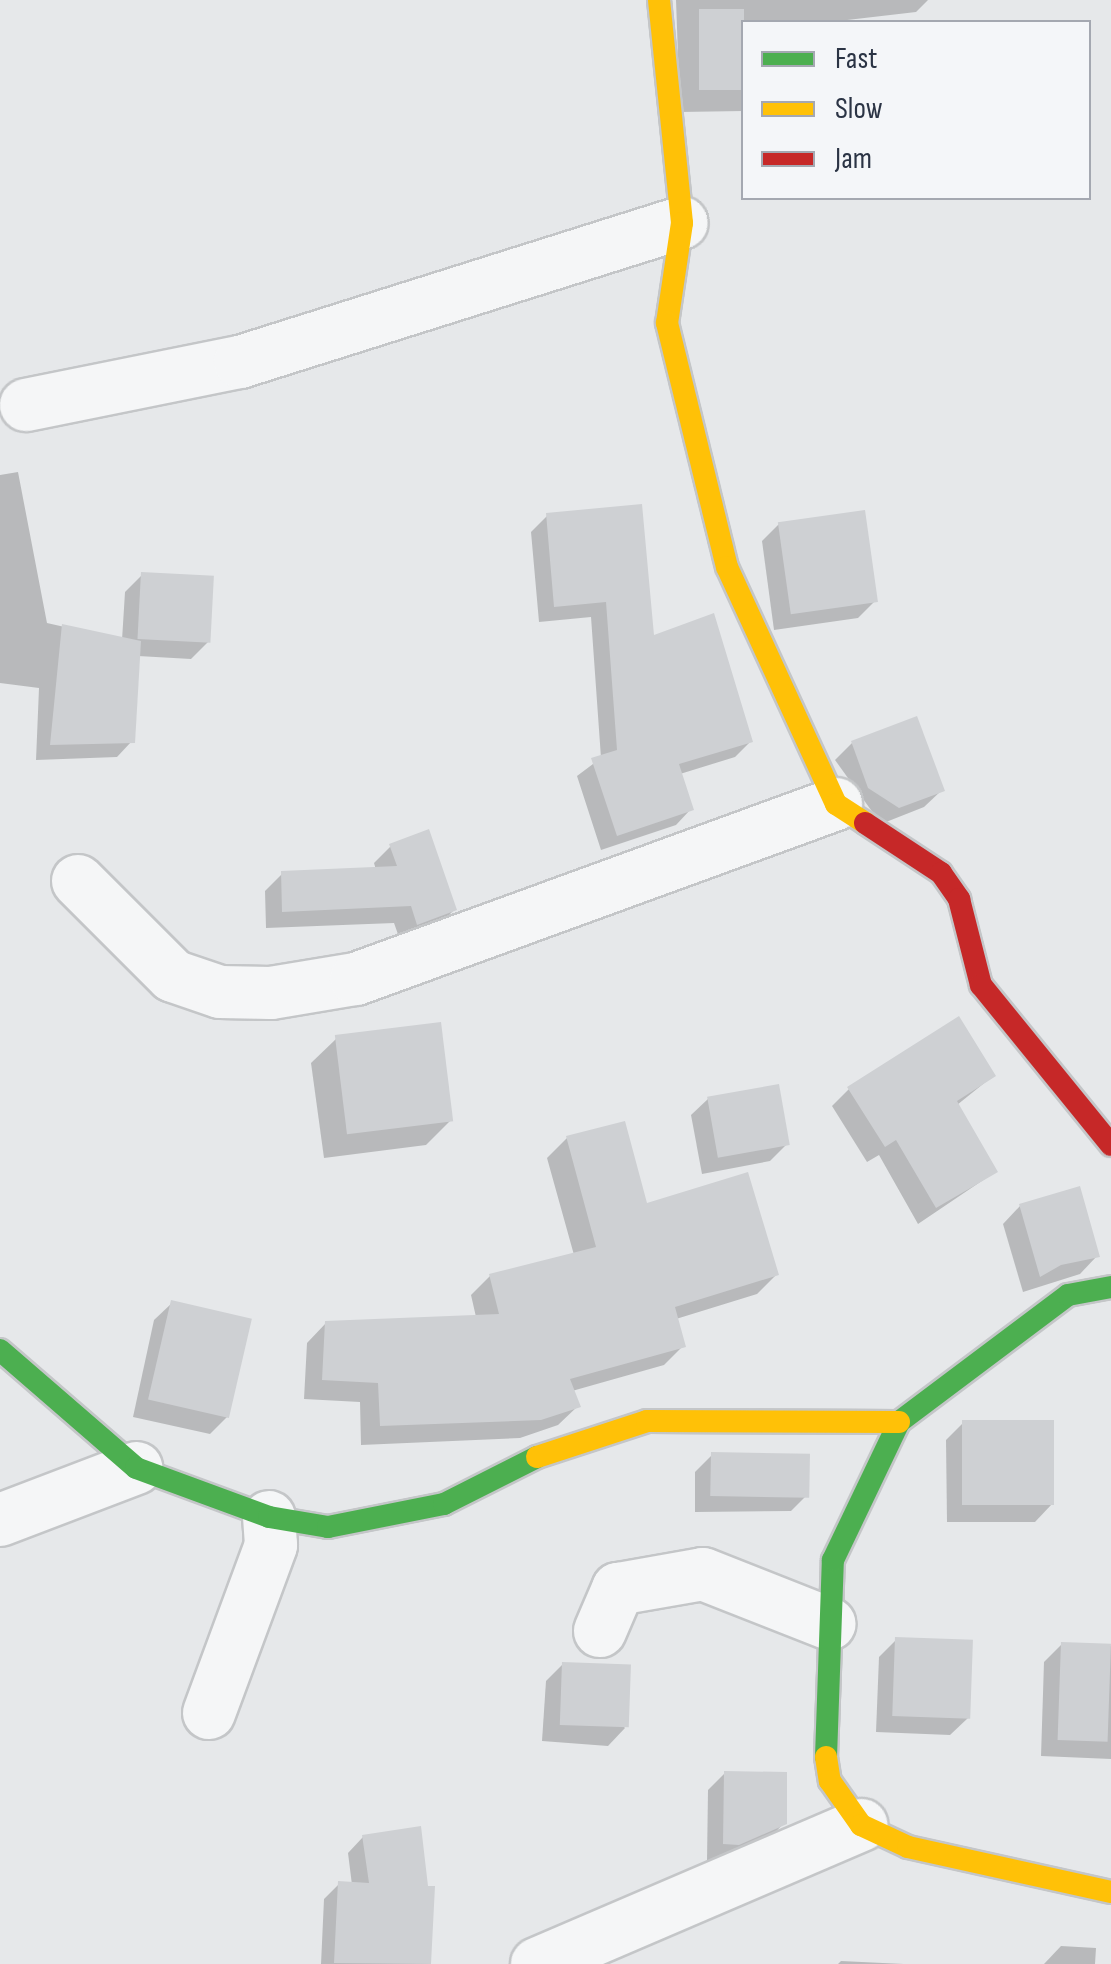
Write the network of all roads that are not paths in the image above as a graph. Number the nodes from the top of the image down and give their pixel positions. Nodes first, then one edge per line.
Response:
1 (659, 0) edge
2 (682, 223) junction
3 (26, 405) dead end
4 (836, 804) junction
5 (78, 881) dead end
6 (1111, 1144) edge
7 (1111, 1287) edge
8 (0, 1350) edge
9 (899, 1422) junction
10 (136, 1468) junction
11 (269, 1517) junction
12 (0, 1520) edge
13 (830, 1624) junction
14 (600, 1632) dead end
15 (208, 1712) dead end
16 (861, 1826) junction
17 (1111, 1892) edge
18 (537, 1964) edge

1 - 2 street
2 - 3 street
2 - 4 street
4 - 5 street
4 - 6 street
7 - 9 street
8 - 10 street
9 - 11 street
9 - 13 street
10 - 11 street
10 - 12 street
11 - 15 street
13 - 14 street
13 - 16 street
16 - 17 street
16 - 18 street

